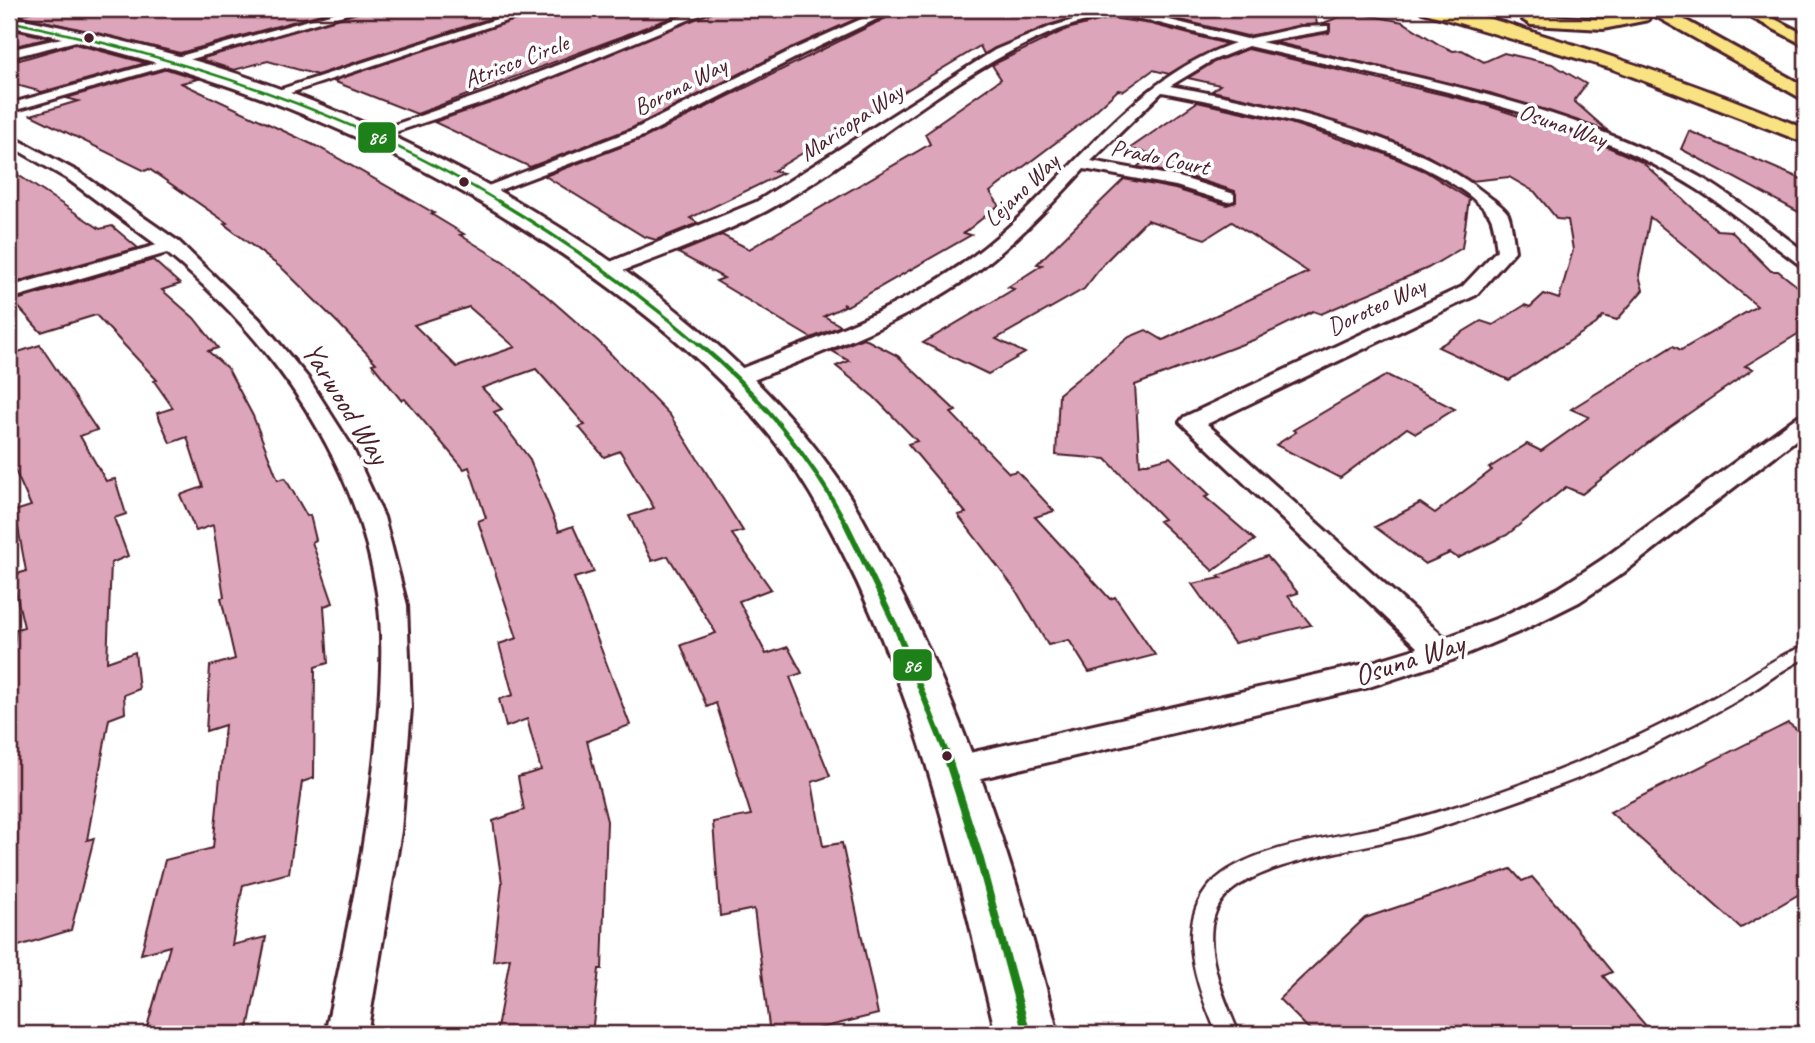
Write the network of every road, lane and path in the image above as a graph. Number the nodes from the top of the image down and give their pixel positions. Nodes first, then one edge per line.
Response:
1 (318, 9) edge
2 (359, 9) edge
3 (537, 9) edge
4 (710, 9) edge
5 (893, 9) edge
6 (1427, 9) edge
7 (1480, 9) edge
8 (1642, 9) edge
9 (1654, 9) edge
10 (1685, 9) edge
11 (1743, 9) edge
12 (1769, 9) edge
13 (1117, 10) edge
14 (344, 13) junction
15 (9, 21) edge
16 (1806, 26) edge
17 (1324, 28) dead end
18 (84, 36) junction
19 (1806, 41) edge
20 (1249, 43) junction
21 (9, 54) edge
22 (178, 60) junction
23 (1806, 77) edge
24 (1474, 83) dead end
25 (1160, 88) junction
26 (1455, 92) junction
27 (276, 93) junction
28 (1806, 94) edge
29 (9, 108) edge
30 (375, 134) junction
31 (1806, 137) edge
32 (9, 139) edge
33 (1082, 164) junction
34 (483, 191) junction
35 (1228, 197) dead end
36 (173, 246) junction
37 (1806, 261) edge
38 (605, 271) junction
39 (9, 293) edge
40 (738, 378) junction
41 (1806, 421) edge
42 (1441, 652) junction
43 (1806, 652) edge
44 (956, 770) junction
45 (346, 1034) edge
46 (1027, 1034) edge
47 (1228, 1034) edge

1 - 14 street
2 - 14 street
3 - 27 street, Atrisco Circle
4 - 30 street, Atrisco Circle
5 - 34 street, Borona Way
6 - 31 highway
7 - 8 highway
9 - 28 highway
10 - 23 highway
11 - 19 highway
12 - 16 highway
13 - 20 street, Osuna Way
13 - 38 street, Maricopa Way
14 - 22 street
15 - 18 street
17 - 20 street, Lejano Way
18 - 21 street
18 - 22 street
20 - 25 street, Lejano Way
20 - 26 street, Osuna Way
22 - 27 street
22 - 29 street
24 - 26 street
25 - 33 street, Lejano Way
25 - 42 street, Doroteo Way
26 - 37 street, Osuna Way
27 - 30 street
30 - 34 street
32 - 36 street, Yarwood Way
33 - 35 street, Prado Court
33 - 40 street, Lejano Way
34 - 38 street
36 - 39 street
36 - 45 street, Yarwood Way
38 - 40 street
40 - 44 street
41 - 42 street, Osuna Way
42 - 44 street, Osuna Way
43 - 47 lane
44 - 46 street

